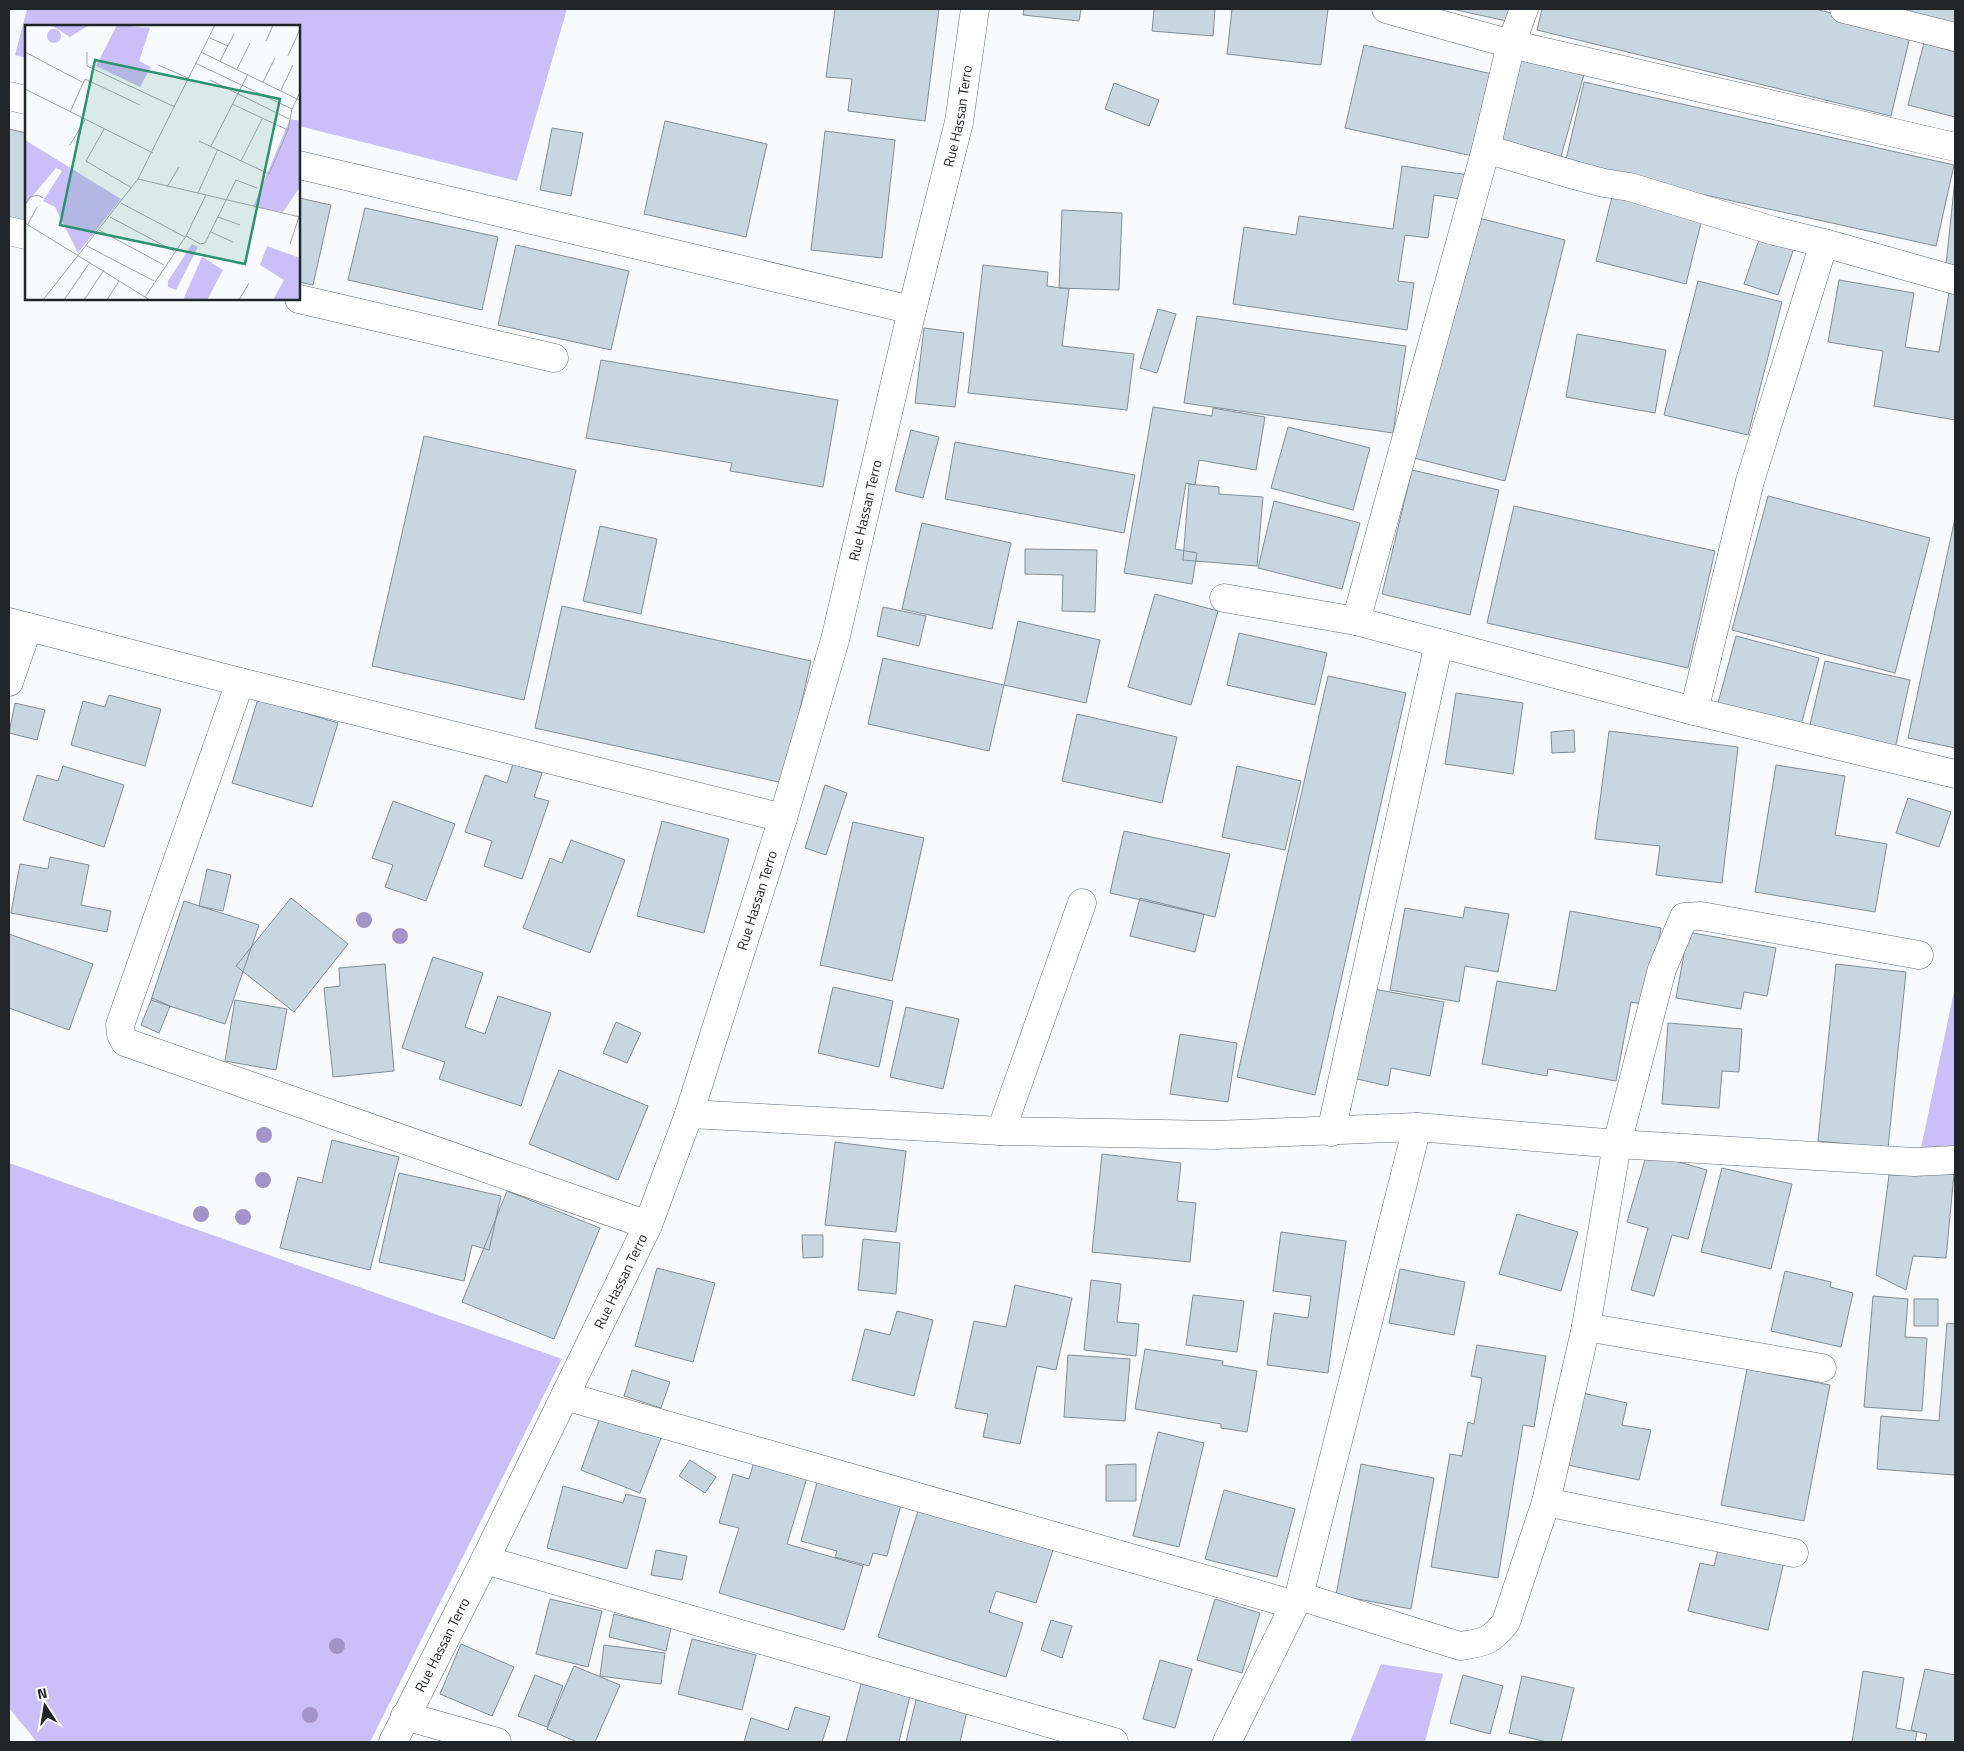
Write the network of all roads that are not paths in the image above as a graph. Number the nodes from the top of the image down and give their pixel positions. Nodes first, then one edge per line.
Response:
1 (975, 9) edge
2 (1386, 9) edge
3 (1524, 9) edge
4 (1844, 9) edge
5 (1955, 37) edge
6 (1511, 44) junction
7 (9, 96) edge
8 (25, 100) edge
9 (1955, 147) edge
10 (1486, 149) junction
11 (300, 164) edge
12 (9, 231) edge
13 (25, 235) edge
14 (1824, 243) junction
15 (1955, 280) edge
16 (300, 299) edge
17 (912, 310) junction
18 (554, 358) dead end
19 (1224, 598) dead end
20 (1356, 621) junction
21 (18, 625) edge
22 (1439, 643) junction
23 (9, 682) edge
24 (240, 682) junction
25 (1694, 712) junction
26 (1955, 774) edge
27 (783, 818) junction
28 (1082, 903) dead end
29 (1919, 955) dead end
30 (690, 1114) junction
31 (1417, 1127) junction
32 (1001, 1131) junction
33 (1331, 1132) junction
34 (1617, 1144) junction
35 (1955, 1160) edge
36 (648, 1225) junction
37 (1586, 1327) junction
38 (1822, 1368) dead end
39 (566, 1396) junction
40 (1546, 1502) junction
41 (1794, 1553) dead end
42 (485, 1560) junction
43 (1297, 1600) junction
44 (405, 1716) junction
45 (393, 1742) edge
46 (497, 1742) edge
47 (1114, 1742) edge
48 (1227, 1742) edge

1 - 17 street, Rue Hassan Terro
2 - 6 street
3 - 6 street
4 - 5 street
6 - 9 street
6 - 10 street
7 - 8 street
10 - 14 street
10 - 20 street
11 - 17 street
12 - 13 street
14 - 15 street
14 - 25 street
16 - 18 street
17 - 27 street, Rue Hassan Terro
19 - 20 street
20 - 22 street
21 - 23 street
21 - 24 street
22 - 25 street
22 - 33 street
24 - 27 street
24 - 36 street
25 - 26 street
27 - 30 street, Rue Hassan Terro
28 - 32 street
29 - 34 street
30 - 32 street
30 - 36 street, Rue Hassan Terro
31 - 33 street
31 - 34 street
31 - 43 street
32 - 33 street
34 - 35 street
34 - 37 street
36 - 39 street, Rue Hassan Terro
37 - 38 street
37 - 40 street
39 - 42 street, Rue Hassan Terro
39 - 43 street
40 - 41 street
40 - 43 street
42 - 44 street, Rue Hassan Terro
42 - 47 street
43 - 48 street
44 - 45 street, Rue Hassan Terro
44 - 46 street

